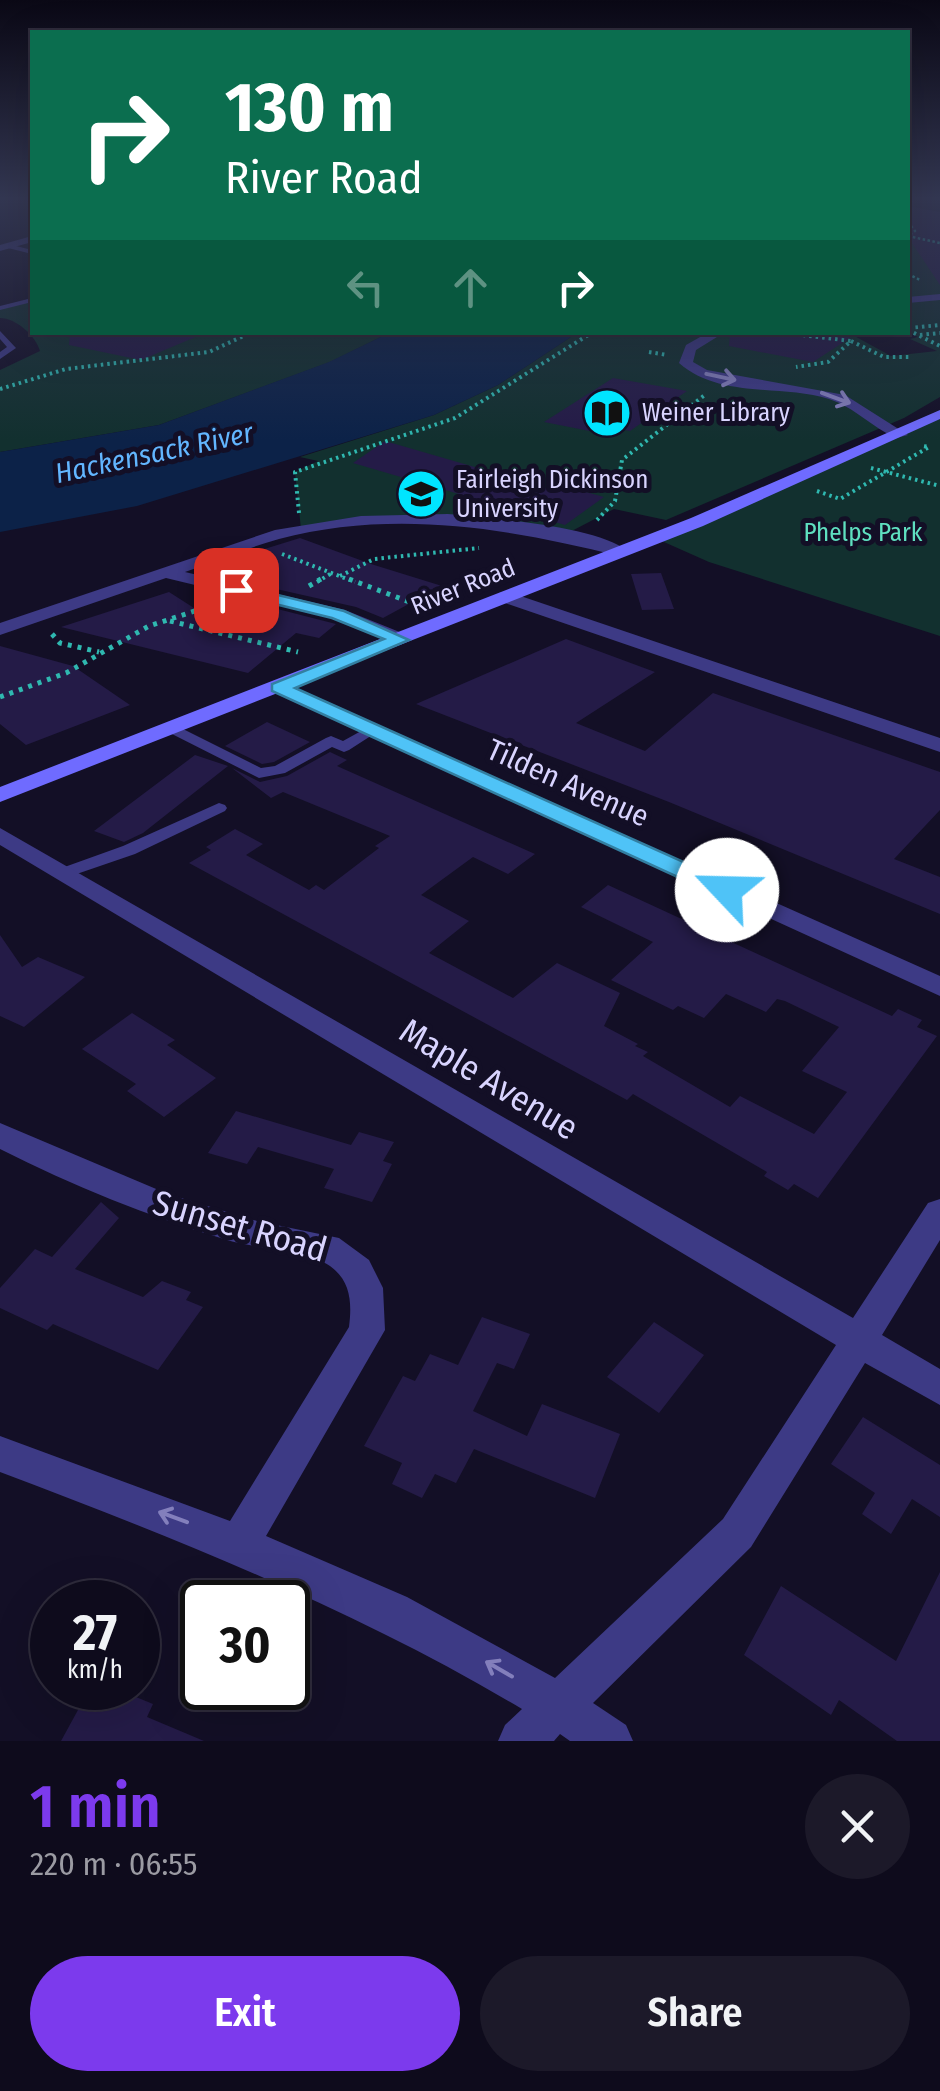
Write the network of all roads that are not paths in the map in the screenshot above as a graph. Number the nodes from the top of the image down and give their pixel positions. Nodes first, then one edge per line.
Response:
1 (940, 298) edge
2 (30, 300) edge
3 (910, 300) edge
4 (0, 308) edge
5 (0, 334) edge
6 (714, 335) edge
7 (0, 356) edge
8 (940, 414) edge
9 (901, 435) junction
10 (619, 551) junction
11 (167, 573) junction
12 (506, 597) junction
13 (0, 628) edge
14 (400, 640) junction
15 (279, 688) junction
16 (173, 729) junction
17 (372, 730) junction
18 (940, 745) edge
19 (0, 796) edge
20 (219, 808) dead end
21 (0, 834) edge
22 (65, 873) junction
23 (940, 987) edge
24 (0, 1135) edge
25 (940, 1212) edge
26 (858, 1340) junction
27 (940, 1388) edge
28 (0, 1454) edge
29 (240, 1542) junction
30 (558, 1704) junction
31 (522, 1741) edge
32 (610, 1741) edge

1 - 3 street
2 - 4 lane
5 - 7 lane
6 -> 9 street
8 - 9 main road, River Road
9 - 10 main road, River Road
10 - 11 street
10 - 12 main road, River Road
11 - 13 street
11 - 14 street
12 - 14 main road, River Road
12 - 18 street
14 - 15 main road, River Road
15 - 16 main road, River Road
15 - 17 street, Tilden Avenue
16 - 17 lane
16 - 19 main road, River Road
17 - 23 street, Tilden Avenue
20 - 22 lane
21 - 22 street, Maple Avenue
22 - 26 street, Maple Avenue
24 - 29 street, Sunset Road
25 - 26 street
26 - 27 street, Maple Avenue
26 - 30 street
29 -> 28 street
30 -> 29 street
30 - 31 street
30 - 32 street

